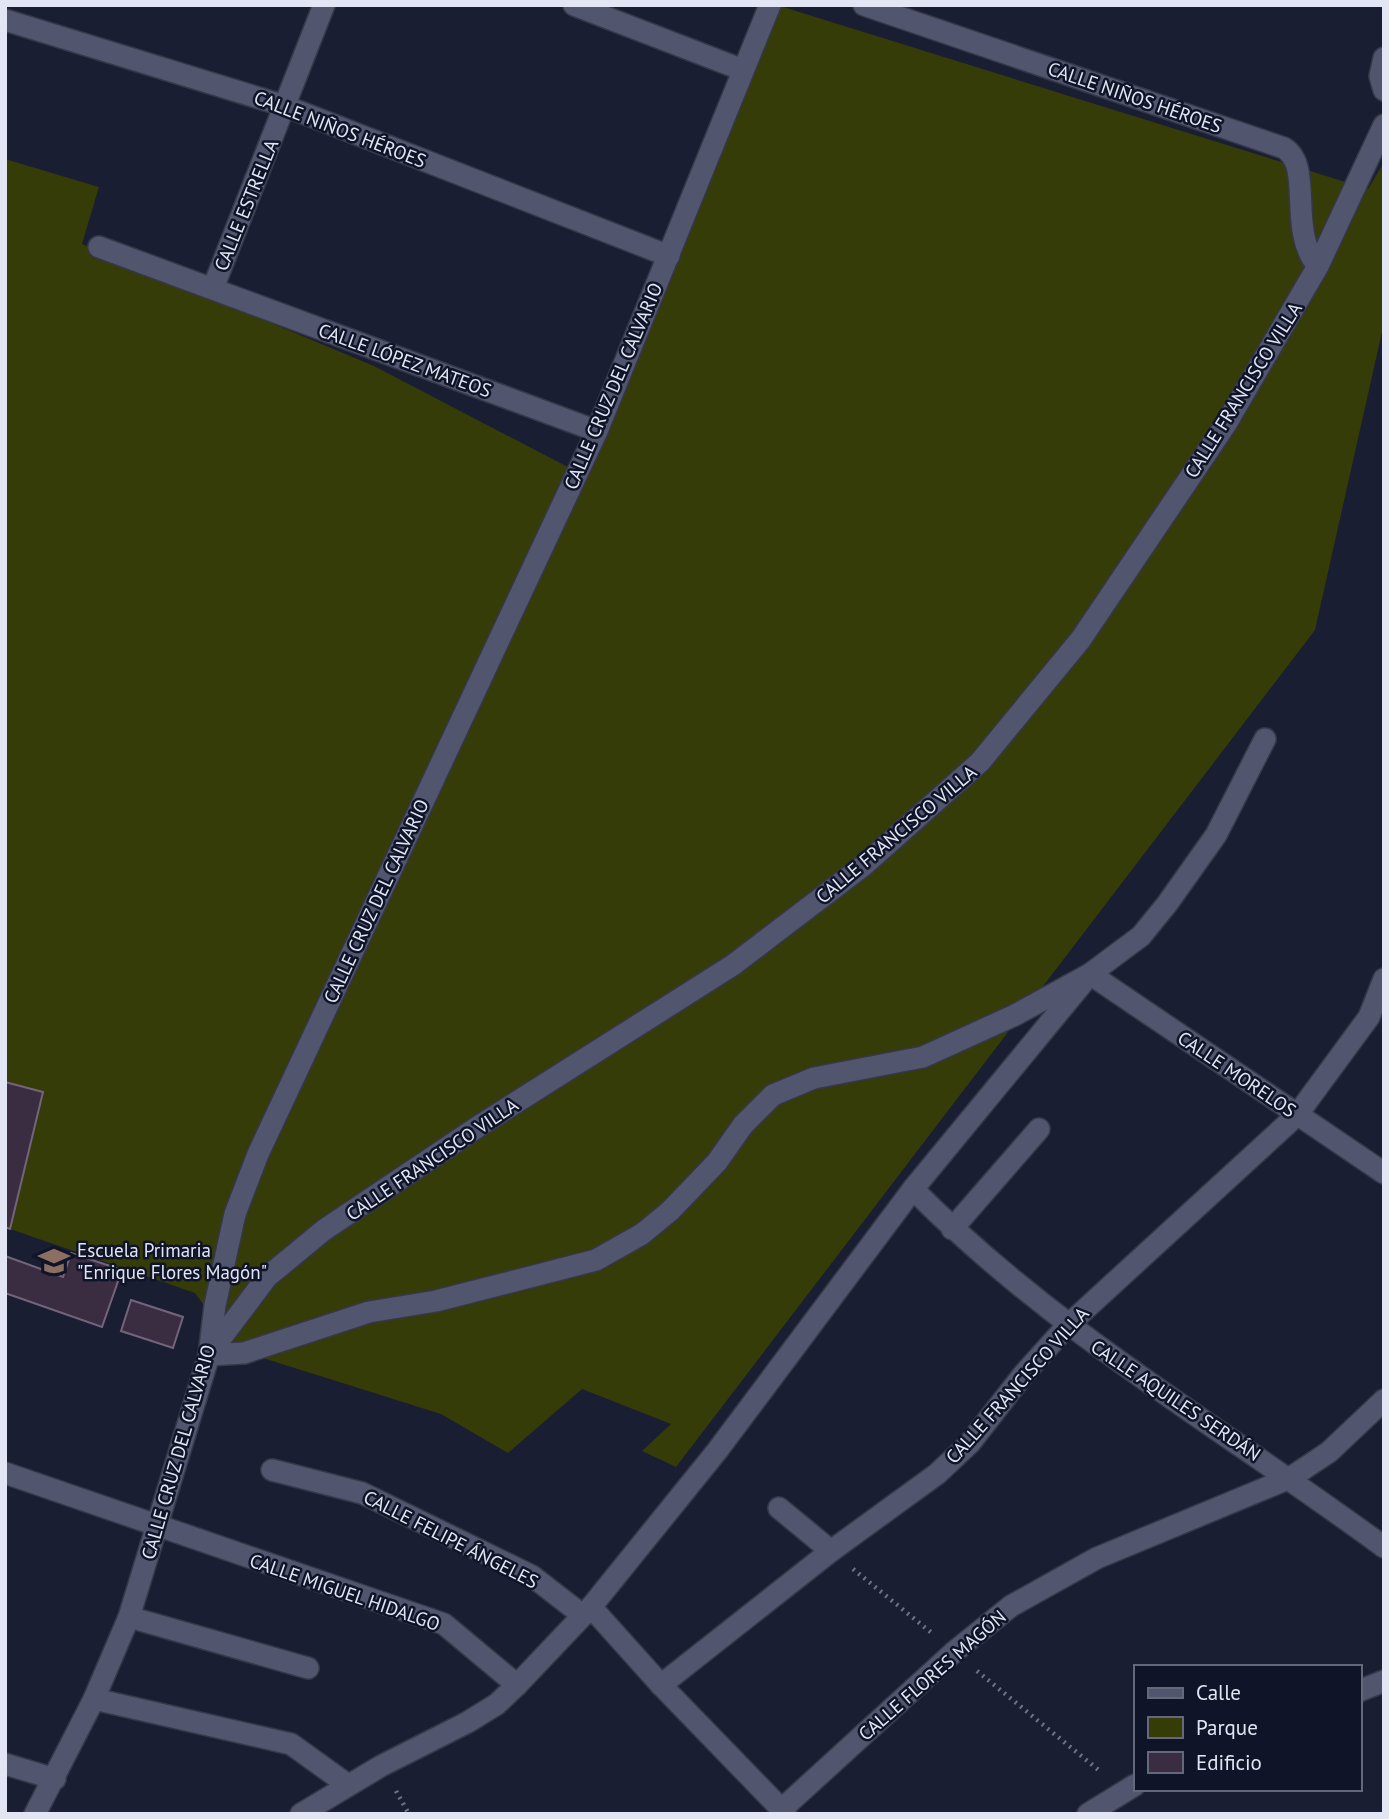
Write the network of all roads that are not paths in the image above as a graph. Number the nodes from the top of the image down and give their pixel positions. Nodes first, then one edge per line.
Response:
1 (324, 5) edge
2 (574, 5) edge
3 (770, 5) edge
4 (864, 5) edge
5 (5, 20) edge
6 (1384, 58) edge
7 (743, 71) junction
8 (1384, 90) edge
9 (285, 106) junction
10 (1384, 125) edge
11 (99, 247) dead end
12 (669, 256) junction
13 (1318, 266) junction
14 (213, 288) junction
15 (597, 430) junction
16 (1265, 739) dead end
17 (1090, 974) junction
18 (1384, 979) edge
19 (1297, 1115) junction
20 (1039, 1129) dead end
21 (1384, 1173) edge
22 (913, 1189) junction
23 (952, 1229) junction
24 (1067, 1326) junction
25 (209, 1354) junction
26 (1384, 1400) edge
27 (272, 1470) dead end
28 (5, 1473) edge
29 (1290, 1478) junction
30 (779, 1508) dead end
31 (157, 1527) junction
32 (1384, 1547) edge
33 (831, 1551) junction
34 (586, 1610) junction
35 (129, 1617) junction
36 (308, 1668) dead end
37 (1384, 1681) edge
38 (517, 1685) junction
39 (660, 1685) junction
40 (1361, 1690) edge
41 (94, 1699) junction
42 (5, 1764) edge
43 (54, 1779) junction
44 (348, 1785) junction
45 (1134, 1786) edge
46 (784, 1811) edge
47 (35, 1814) edge
48 (301, 1814) edge
49 (1088, 1814) edge

1 - 9 street, CALLE ESTRELLA
2 - 7 street
3 - 7 street, CALLE CRUZ DEL CALVARIO
4 - 13 street, CALLE NIÑOS HÉROES
5 - 9 street, CALLE NIÑOS HÉROES
6 - 8 street
7 - 12 street, CALLE CRUZ DEL CALVARIO
9 - 12 street, CALLE NIÑOS HÉROES
9 - 14 street, CALLE ESTRELLA
10 - 13 street, CALLE FRANCISCO VILLA
11 - 14 street, CALLE LÓPEZ MATEOS
12 - 15 street, CALLE CRUZ DEL CALVARIO
13 - 25 street, CALLE FRANCISCO VILLA
14 - 15 street, CALLE LÓPEZ MATEOS
15 - 25 street, CALLE CRUZ DEL CALVARIO
16 - 17 street
17 - 19 street, CALLE MORELOS
17 - 22 street
17 - 25 street
18 - 19 street, CALLE FRANCISCO VILLA
19 - 21 street, CALLE MORELOS
19 - 24 street, CALLE FRANCISCO VILLA
20 - 23 street
22 - 23 street, CALLE AQUILES SERDÁN
22 - 34 street
23 - 24 street, CALLE AQUILES SERDÁN
24 - 29 street, CALLE AQUILES SERDÁN
24 - 33 street, CALLE FRANCISCO VILLA
25 - 31 street, CALLE CRUZ DEL CALVARIO
26 - 29 street, CALLE FLORES MAGÓN
27 - 34 street, CALLE FELIPE ÁNGELES
28 - 31 street, CALLE MIGUEL HIDALGO
29 - 32 street, CALLE AQUILES SERDÁN
29 - 46 street, CALLE FLORES MAGÓN
30 - 33 street
31 - 35 street, CALLE CRUZ DEL CALVARIO
31 - 38 street, CALLE MIGUEL HIDALGO
33 - 39 street, CALLE FRANCISCO VILLA
34 - 38 street
34 - 39 street
35 - 36 street
35 - 41 street, CALLE CRUZ DEL CALVARIO
37 - 40 street
38 - 44 street
39 - 46 street
41 - 43 street, CALLE CRUZ DEL CALVARIO
41 - 44 street
42 - 43 street
43 - 47 street, CALLE CRUZ DEL CALVARIO
44 - 48 street
45 - 49 street

